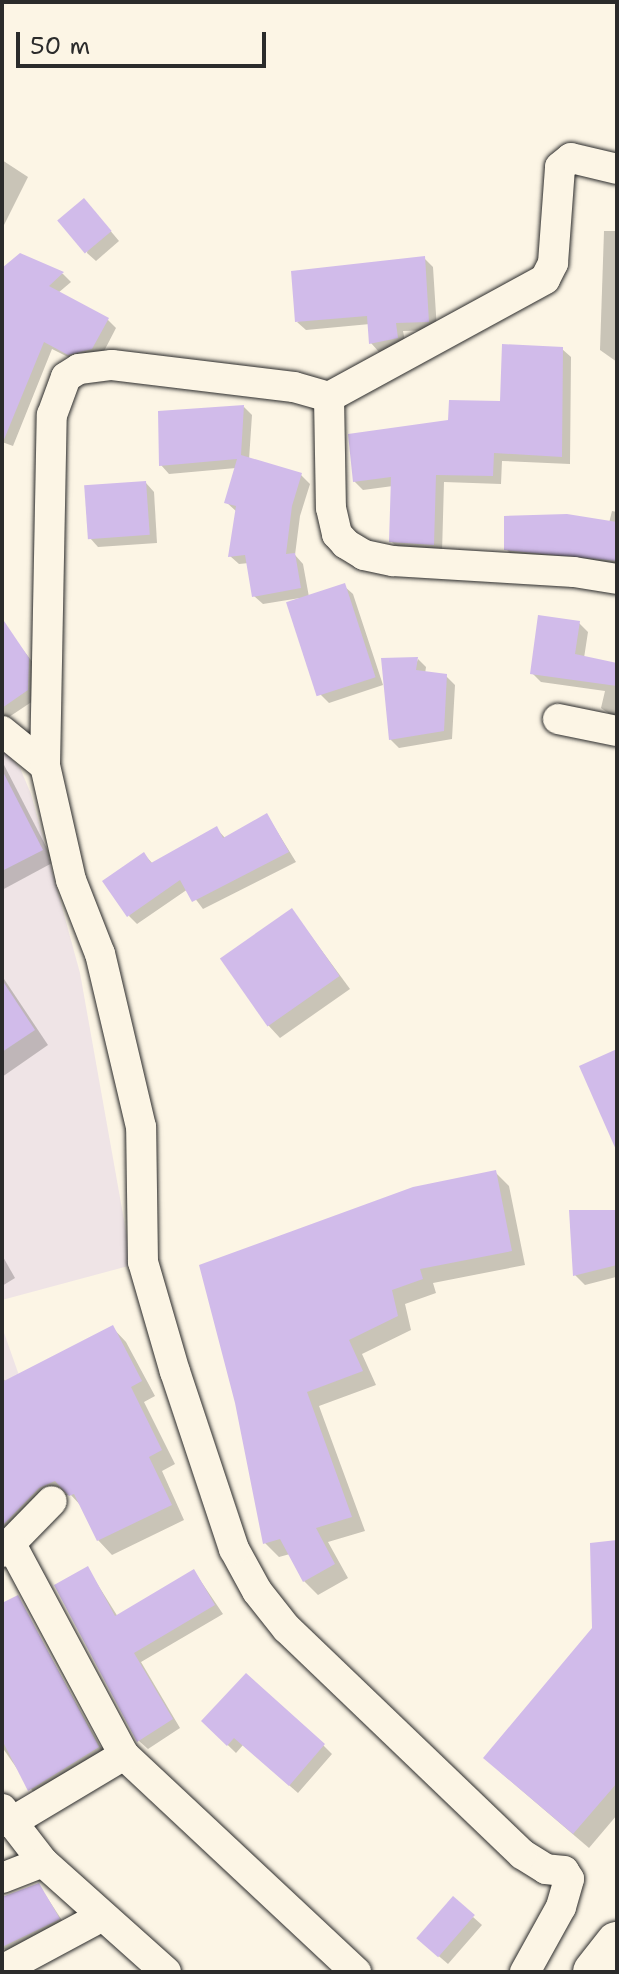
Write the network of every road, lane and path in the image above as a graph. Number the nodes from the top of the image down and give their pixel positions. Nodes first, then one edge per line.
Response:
1 (617, 169) edge
2 (329, 397) junction
3 (617, 579) edge
4 (558, 719) dead end
5 (2, 731) edge
6 (617, 731) edge
7 (45, 766) junction
8 (52, 1501) dead end
9 (6, 1548) edge
10 (124, 1755) junction
11 (6, 1816) edge
12 (43, 1862) junction
13 (2, 1878) edge
14 (101, 1917) junction
15 (617, 1943) edge
16 (2, 1970) edge
17 (166, 1972) edge
18 (356, 1972) edge
19 (525, 1972) edge
20 (594, 1972) edge

1 - 2 street
2 - 3 street
2 - 7 street
4 - 6 street
5 - 7 street
7 - 19 street
8 - 9 street
9 - 10 street
10 - 11 street
10 - 18 street
11 - 12 street
12 - 13 street
12 - 14 street
14 - 16 street
14 - 17 street
15 - 20 main road

